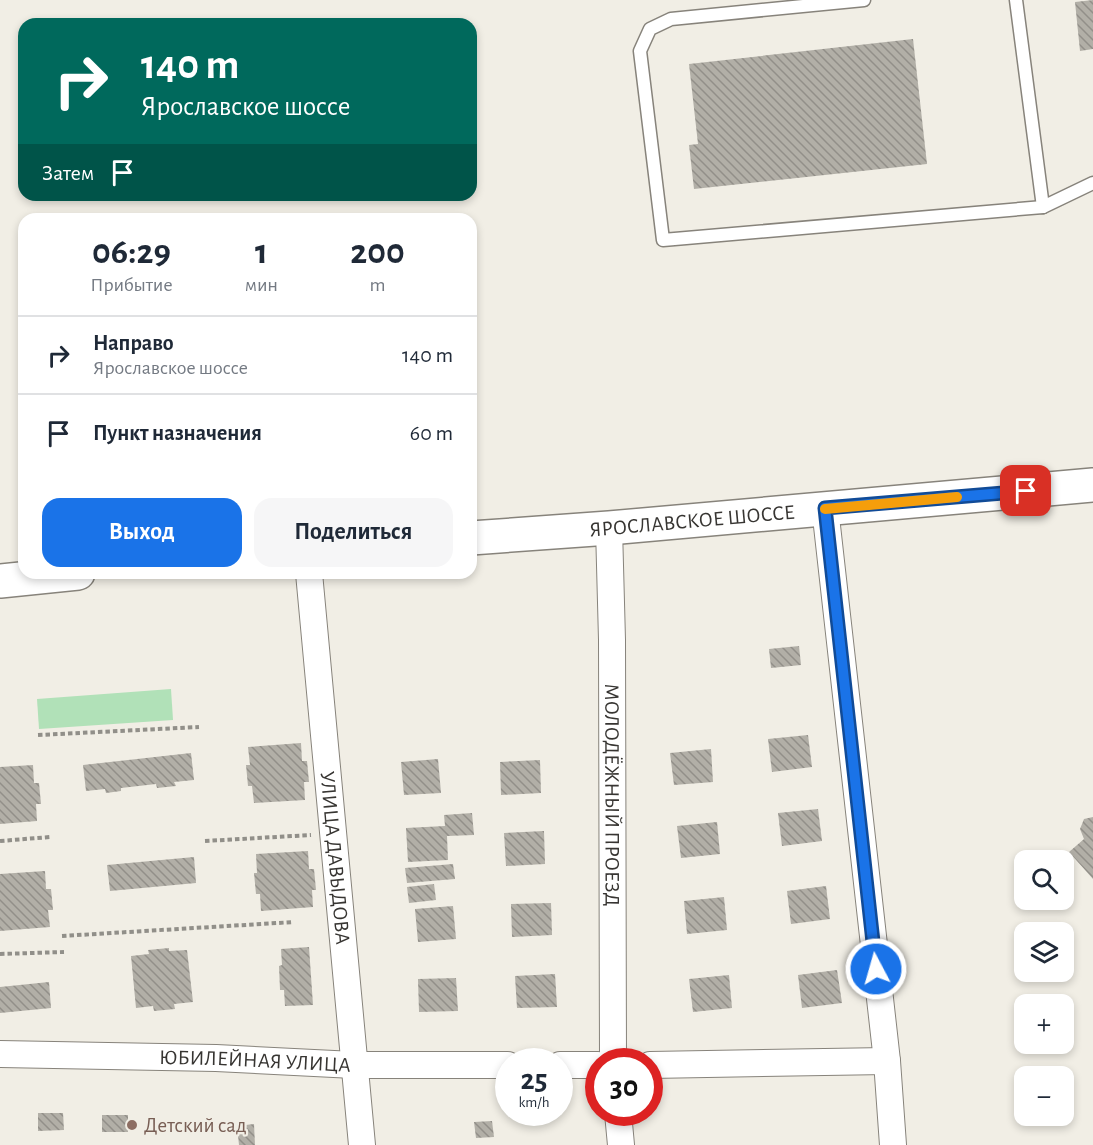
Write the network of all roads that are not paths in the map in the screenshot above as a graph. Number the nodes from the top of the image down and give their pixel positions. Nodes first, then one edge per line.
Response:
1 (864, 0) edge
2 (1016, 0) edge
3 (796, 3) edge
4 (1093, 183) edge
5 (1043, 207) junction
6 (1093, 485) edge
7 (825, 508) junction
8 (609, 528) junction
9 (477, 538) edge
10 (18, 578) edge
11 (310, 579) edge
12 (0, 580) edge
13 (613, 1048) edge
14 (0, 1054) edge
15 (887, 1061) junction
16 (354, 1065) junction
17 (495, 1065) edge
18 (663, 1065) edge
19 (619, 1126) edge
20 (362, 1145) edge
21 (621, 1145) edge
22 (893, 1145) edge

1 - 3 lane
2 - 5 lane
3 - 5 lane
4 - 5 lane
6 - 7 main road, ЯРОСЛАВСКОЕ ШОССЕ
7 - 8 main road, ЯРОСЛАВСКОЕ ШОССЕ
7 - 15 street
8 - 9 main road, ЯРОСЛАВСКОЕ ШОССЕ
8 - 13 street, МОЛОДЁЖНЫЙ ПРОЕЗД
10 - 12 main road
11 - 16 street, УЛИЦА ДАВЫДОВА
14 - 16 street, ЮБИЛЕЙНАЯ УЛИЦА
15 - 18 street
15 - 22 street
16 - 17 street, ЮБИЛЕЙНАЯ УЛИЦА
16 - 20 street, УЛИЦА ДАВЫДОВА
19 - 21 street

